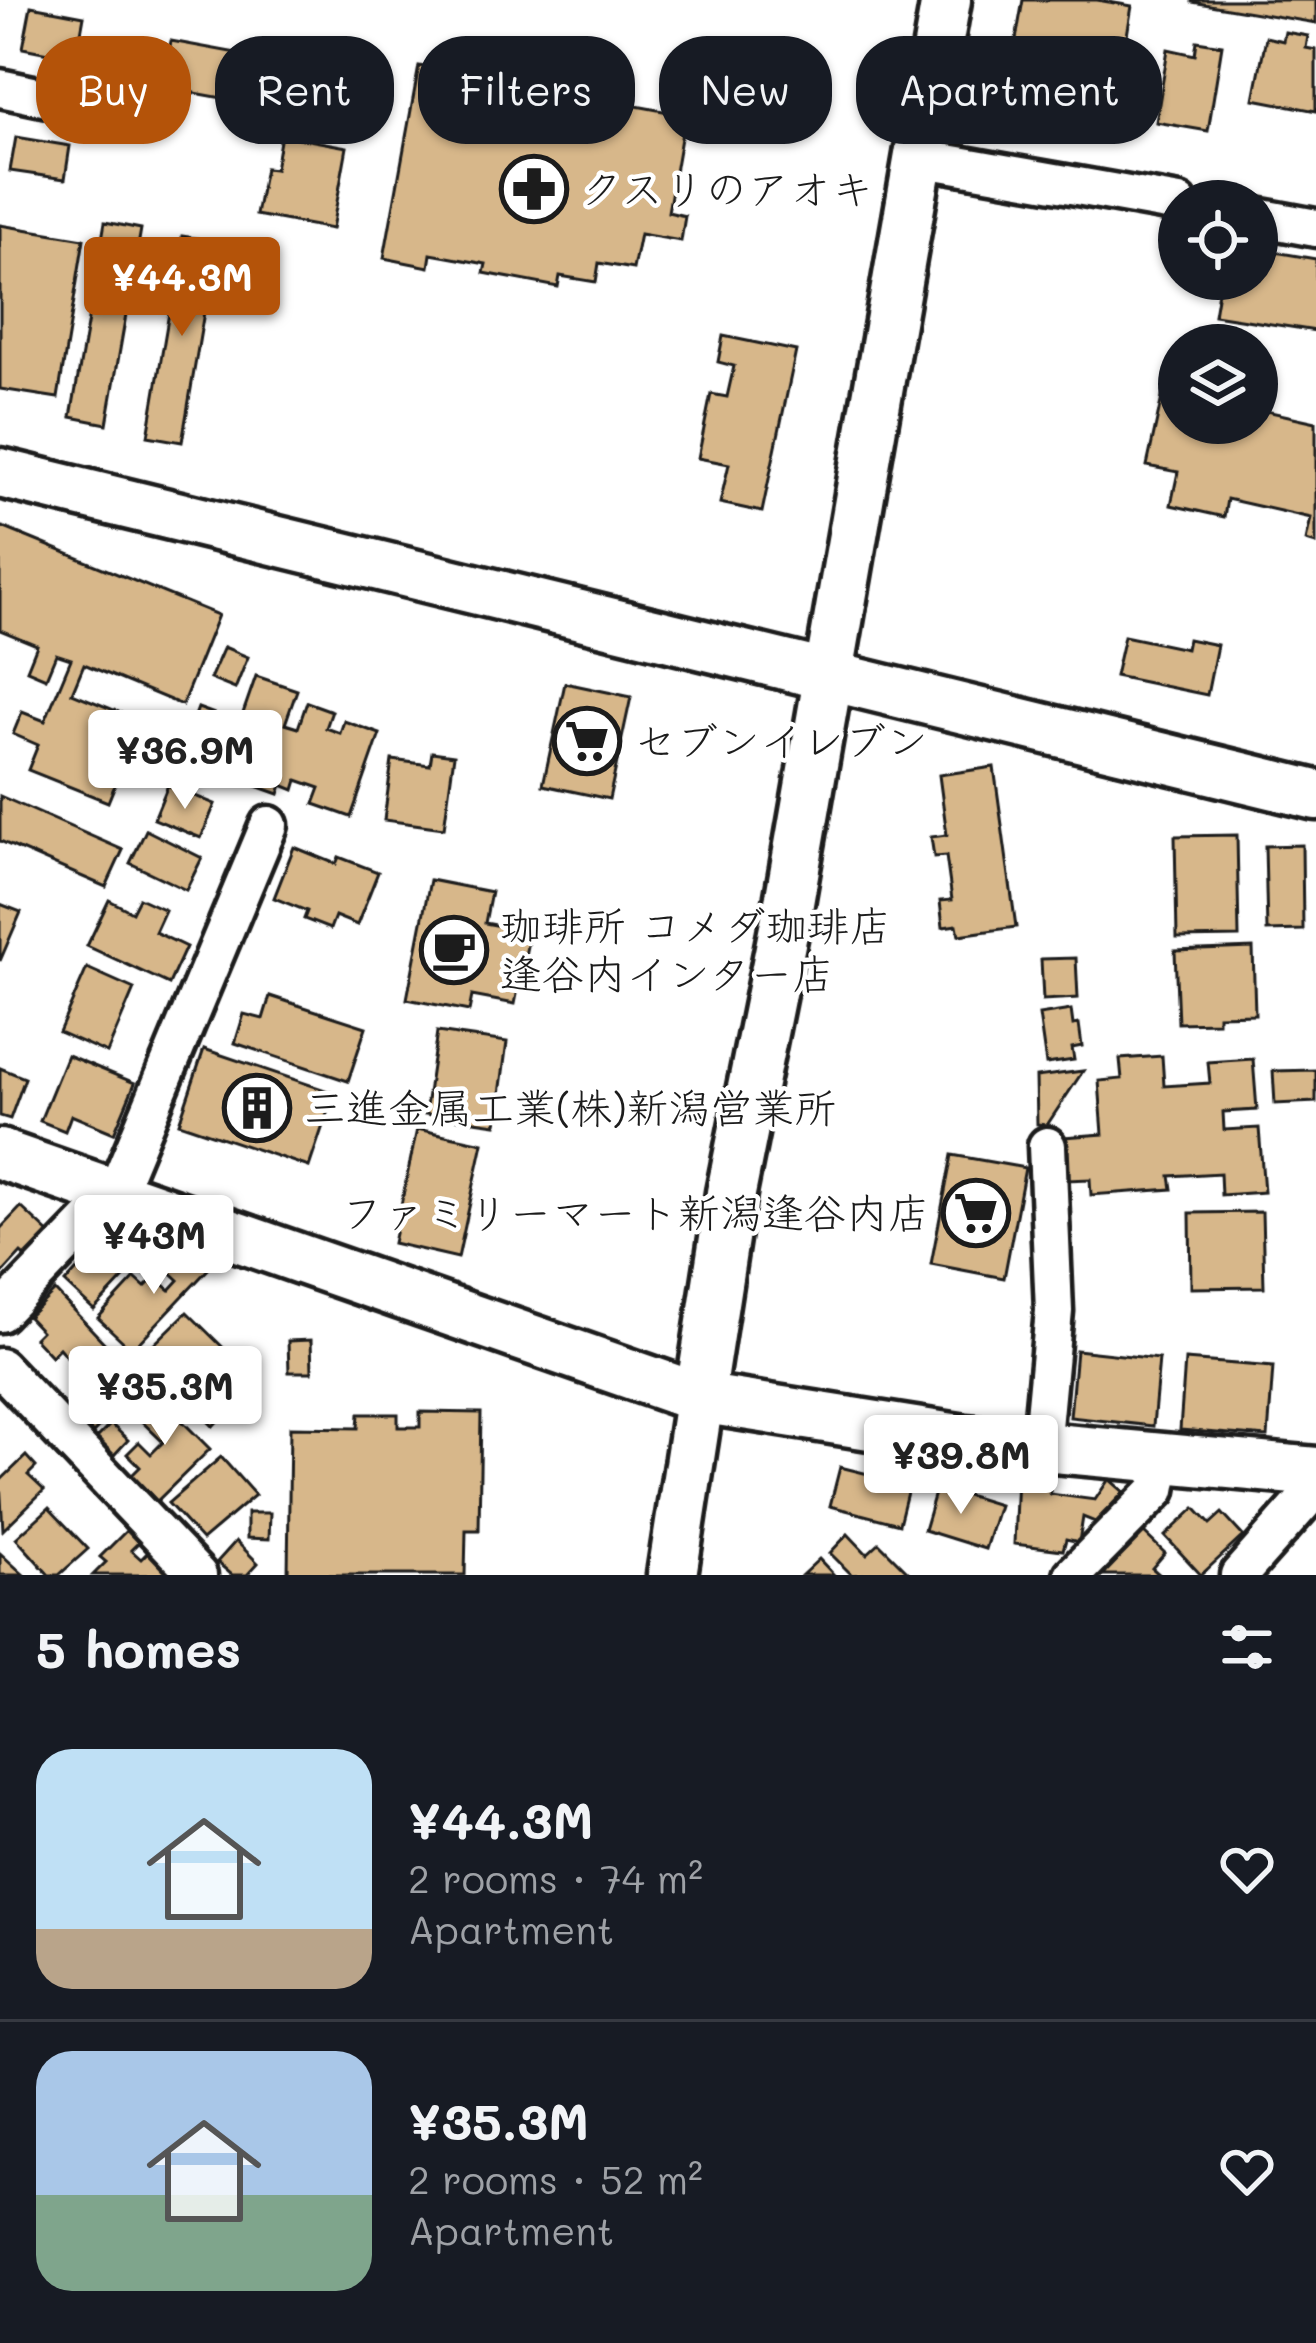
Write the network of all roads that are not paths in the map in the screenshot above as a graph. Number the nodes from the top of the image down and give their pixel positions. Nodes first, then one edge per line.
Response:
1 (946, 0) edge
2 (0, 88) edge
3 (36, 96) edge
4 (919, 158) junction
5 (1158, 200) edge
6 (1278, 222) edge
7 (1316, 228) edge
8 (0, 473) edge
9 (828, 674) junction
10 (1316, 795) edge
11 (269, 825) dead end
12 (1047, 1147) dead end
13 (0, 1154) edge
14 (115, 1194) junction
15 (0, 1313) edge
16 (0, 1367) edge
17 (699, 1397) junction
18 (1041, 1448) junction
19 (1163, 1458) junction
20 (1316, 1472) edge
21 (1316, 1488) edge
22 (1246, 1573) edge
23 (198, 1575) edge
24 (672, 1575) edge
25 (1072, 1575) edge

1 - 4 street
2 - 3 street
4 - 5 street
4 - 9 street
6 - 7 street
8 - 9 street
9 - 10 street
9 - 17 street
11 - 14 street
12 - 18 street
13 - 14 street
14 - 15 street
14 - 17 street
16 - 23 street
17 - 18 street
17 - 24 street
18 - 19 street
19 - 20 street
19 - 25 street
21 - 22 street

